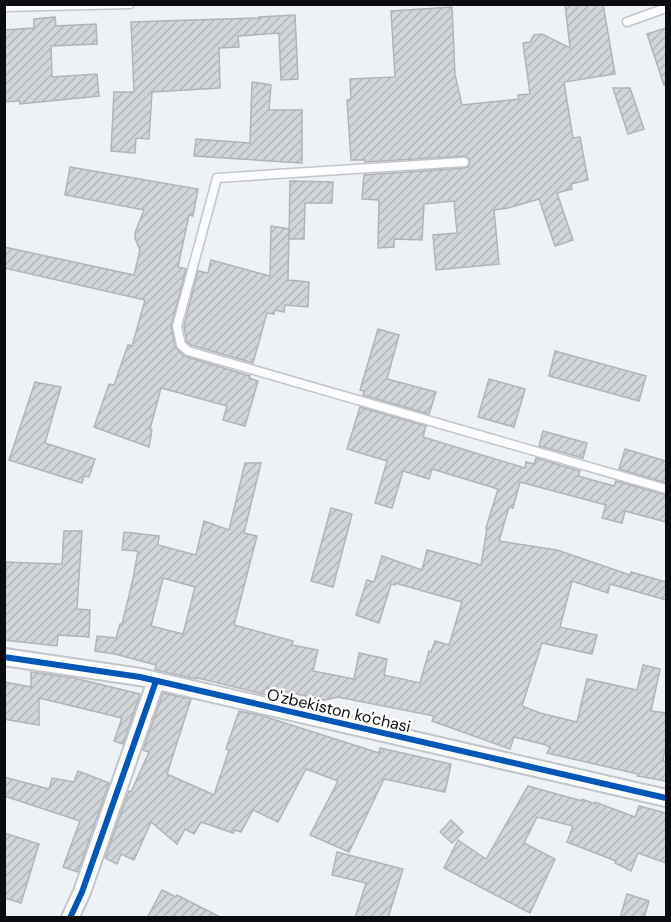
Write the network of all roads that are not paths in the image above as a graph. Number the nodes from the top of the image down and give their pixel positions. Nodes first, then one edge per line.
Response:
1 (130, 4) edge
2 (4, 7) edge
3 (666, 8) edge
4 (627, 22) dead end
5 (464, 162) dead end
6 (666, 489) edge
7 (4, 657) edge
8 (156, 681) junction
9 (666, 798) edge
10 (70, 918) edge

1 - 2 lane
3 - 4 lane
5 - 6 lane
7 - 8 street, O'zbekiston ko'chasi
8 - 9 street, O'zbekiston ko'chasi
8 - 10 street

